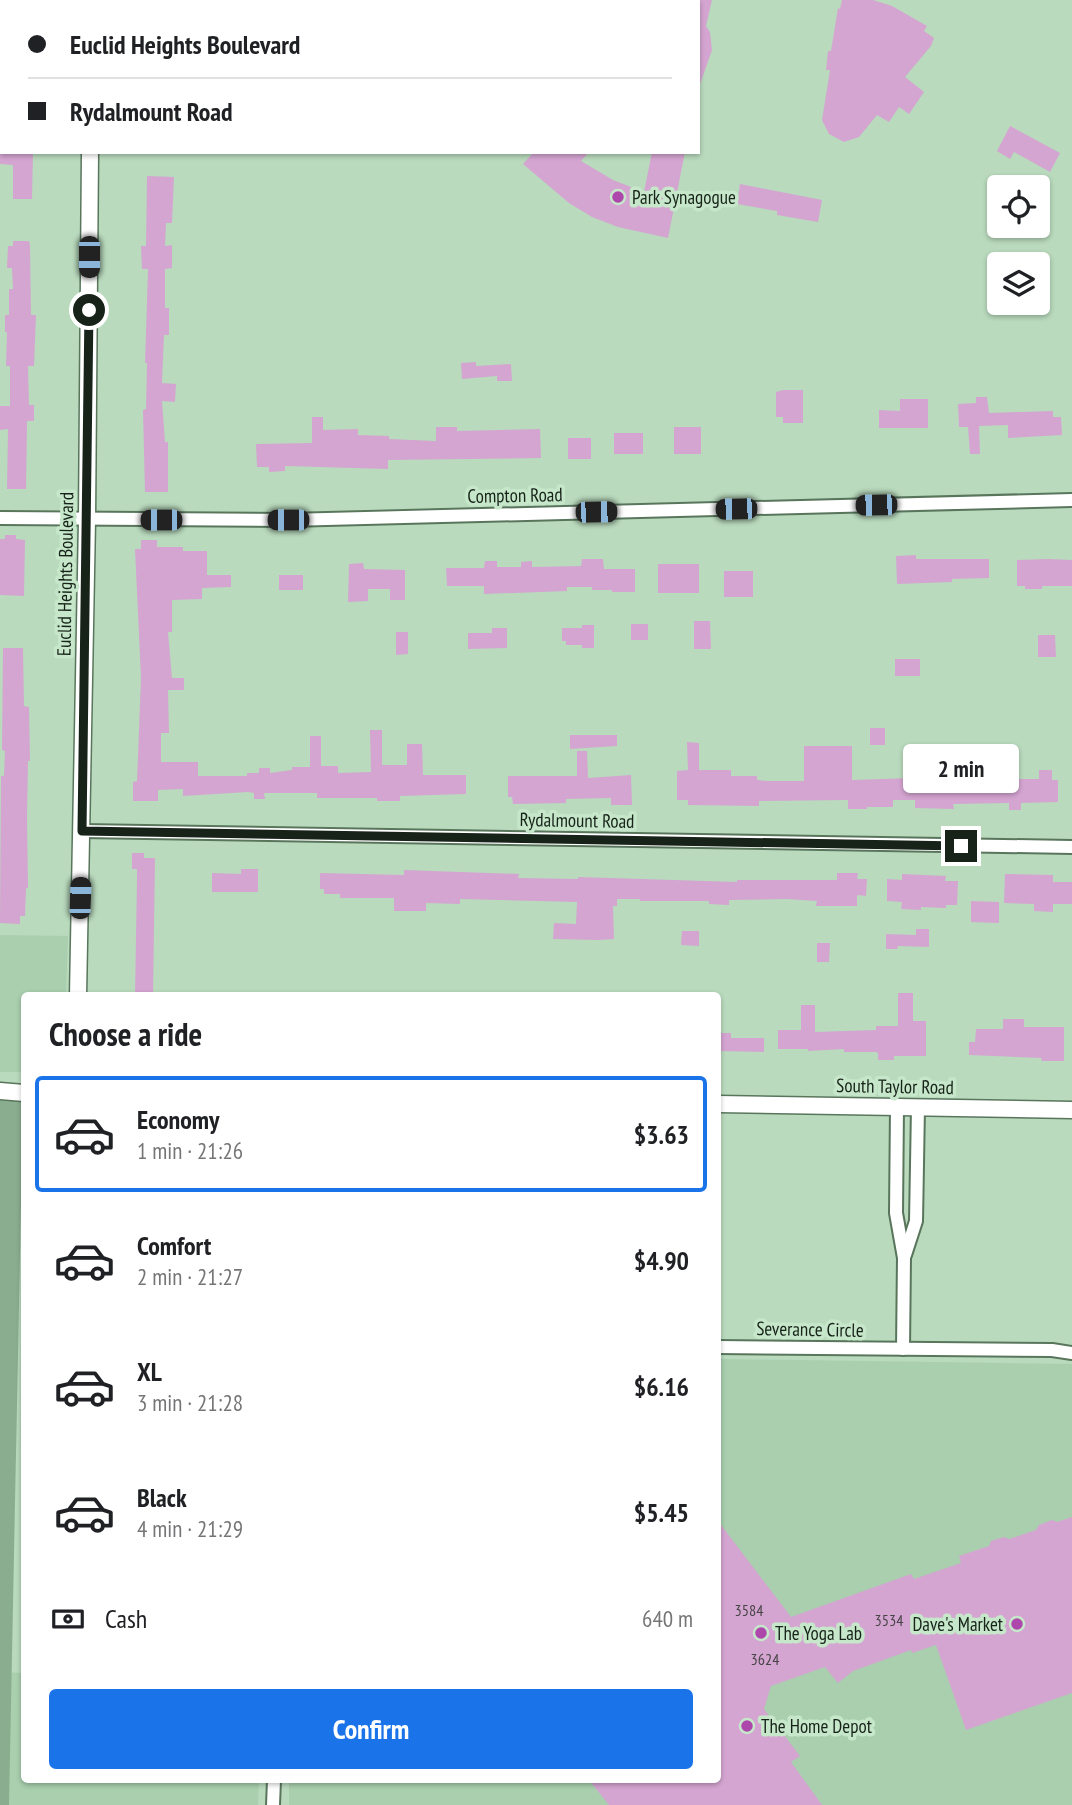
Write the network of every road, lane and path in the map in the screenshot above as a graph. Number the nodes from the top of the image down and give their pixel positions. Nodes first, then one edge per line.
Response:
1 (90, 154) edge
2 (1072, 500) edge
3 (0, 518) edge
4 (87, 520) junction
5 (82, 831) junction
6 (1072, 848) edge
7 (78, 992) edge
8 (0, 1091) edge
9 (21, 1093) edge
10 (721, 1104) edge
11 (897, 1107) junction
12 (918, 1107) junction
13 (1072, 1110) edge
14 (904, 1258) junction
15 (721, 1347) edge
16 (903, 1349) junction
17 (1072, 1353) edge
18 (274, 1783) edge
19 (273, 1805) edge

1 - 4 street, Euclid Heights Boulevard
2 - 4 street, Compton Road
3 - 4 street, Compton Road
4 - 5 street, Euclid Heights Boulevard
5 - 6 street, Rydalmount Road
5 - 7 street, Euclid Heights Boulevard
8 - 9 street
10 - 11 street, South Taylor Road
11 - 12 street, South Taylor Road
11 - 14 street
12 - 13 street, South Taylor Road
12 - 14 street
14 - 16 street
15 - 16 street, Severance Circle
16 - 17 street, Severance Circle
18 - 19 street

